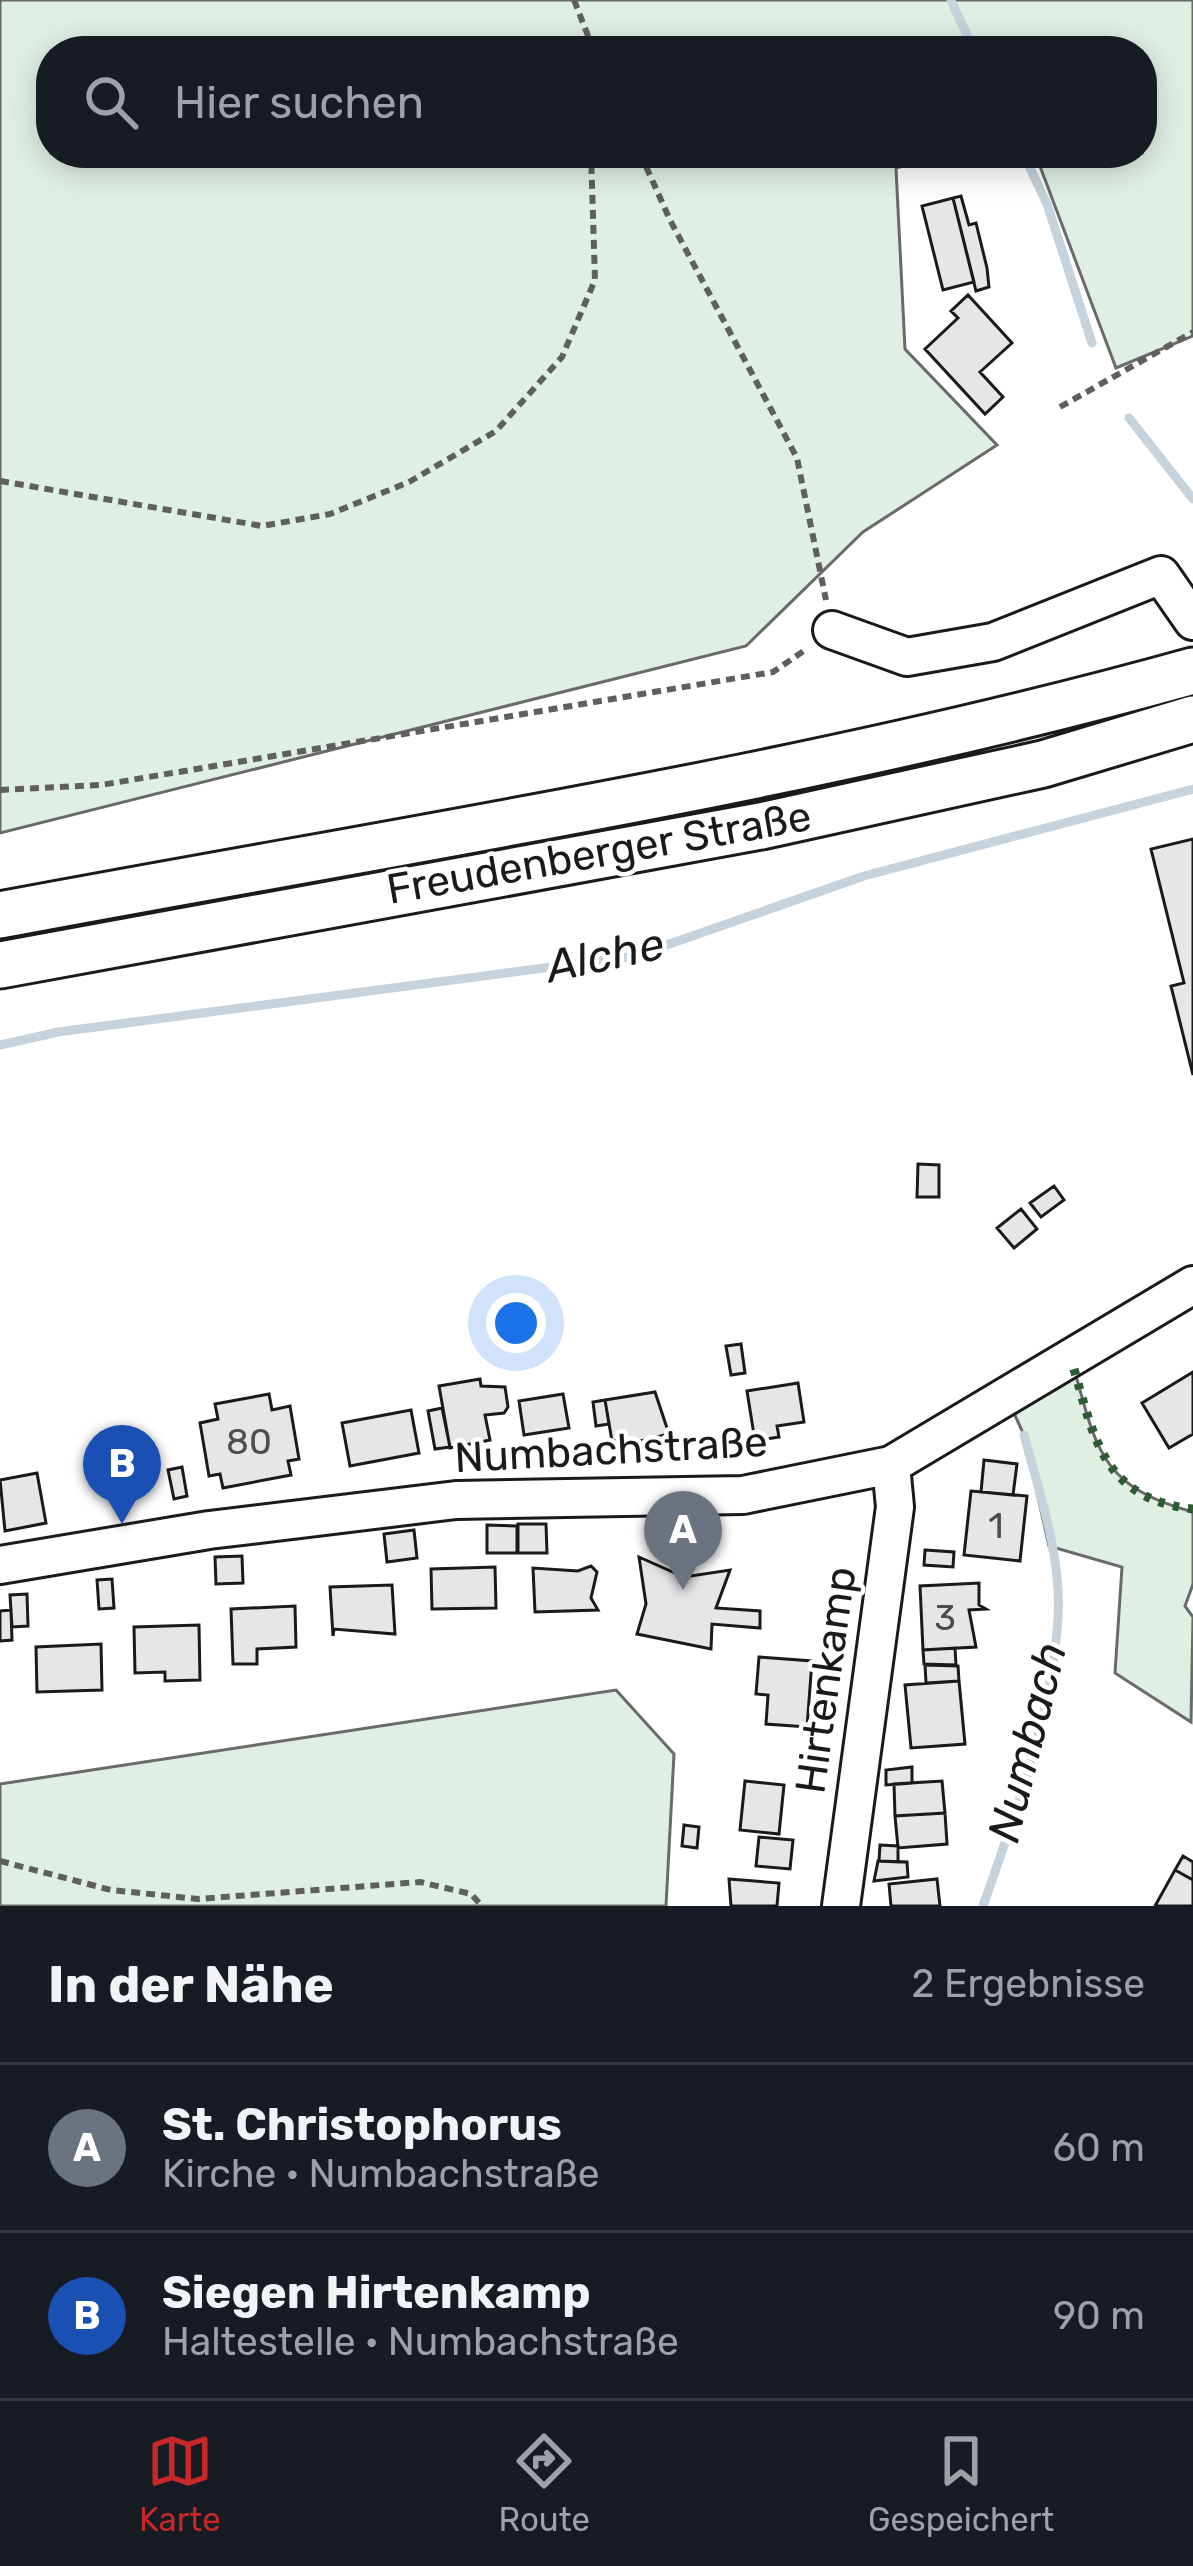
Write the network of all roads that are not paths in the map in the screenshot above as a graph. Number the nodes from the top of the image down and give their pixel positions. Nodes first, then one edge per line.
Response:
1 (1193, 621) edge
2 (832, 630) road end
3 (1193, 671) edge
4 (1193, 719) edge
5 (0, 915) edge
6 (0, 965) edge
7 (1189, 1295) edge
8 (891, 1465) junction
9 (0, 1565) edge
10 (841, 1906) edge

1 - 2 street
3 - 5 main road, Freudenberger Straße
4 - 6 main road, Freudenberger Straße
7 - 8 street, Numbachstraße
8 - 9 street, Numbachstraße
8 - 10 street, Hirtenkamp

